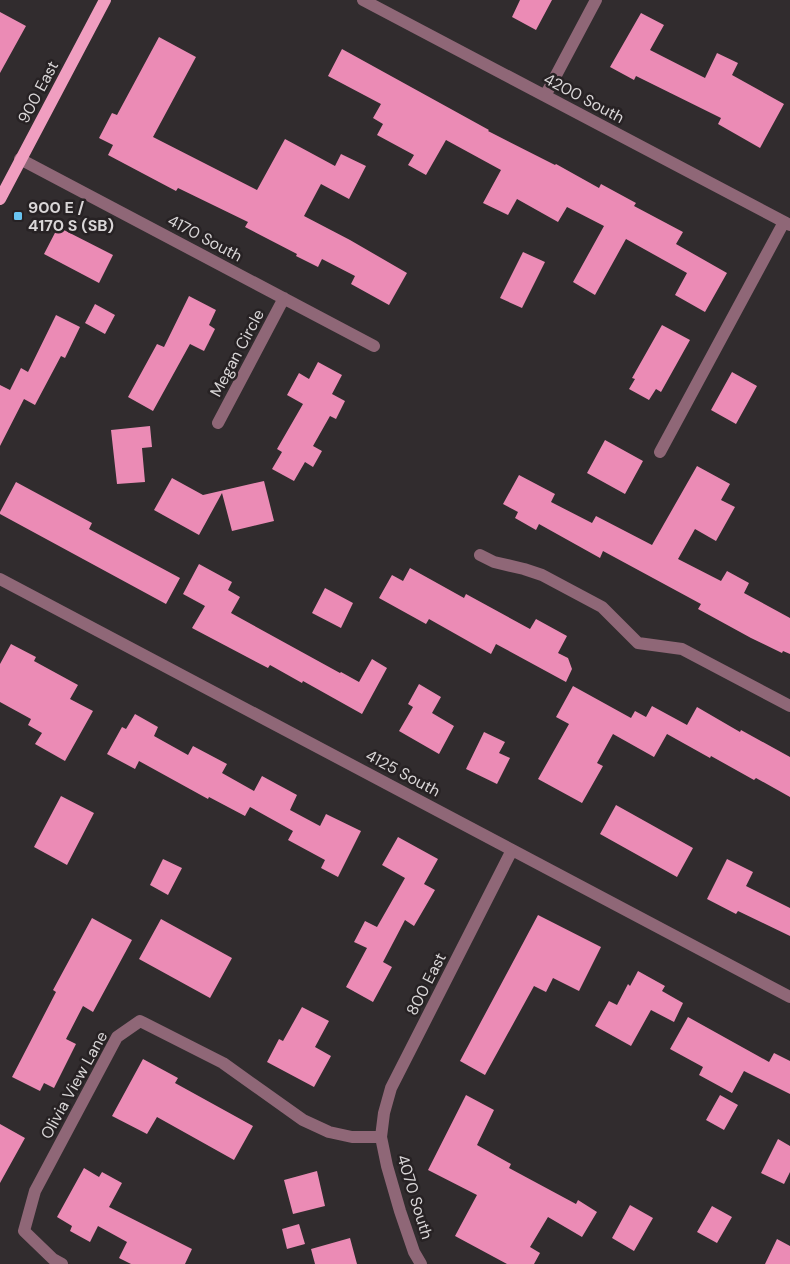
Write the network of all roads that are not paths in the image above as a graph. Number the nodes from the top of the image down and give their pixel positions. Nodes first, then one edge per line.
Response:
1 (106, 0) edge
2 (363, 0) edge
3 (596, 0) edge
4 (545, 96) junction
5 (20, 160) junction
6 (2, 192) edge
7 (787, 223) edge
8 (284, 298) junction
9 (374, 346) dead end
10 (218, 423) dead end
11 (660, 452) dead end
12 (480, 555) dead end
13 (0, 579) edge
14 (790, 706) edge
15 (512, 850) junction
16 (790, 997) edge
17 (381, 1137) junction
18 (62, 1264) edge
19 (422, 1264) edge

1 - 5 main road, 900 East
2 - 4 street, 4200 South
3 - 4 street
4 - 7 street, 4200 South
5 - 6 main road, 900 East
5 - 8 street, 4170 South
7 - 11 street
8 - 9 street, 4170 South
8 - 10 street, Megan Circle
12 - 14 street
13 - 15 street, 4125 South
15 - 16 street, 4125 South
15 - 17 street, 800 East
17 - 18 street, Olivia View Lane
17 - 19 street, 4070 South

